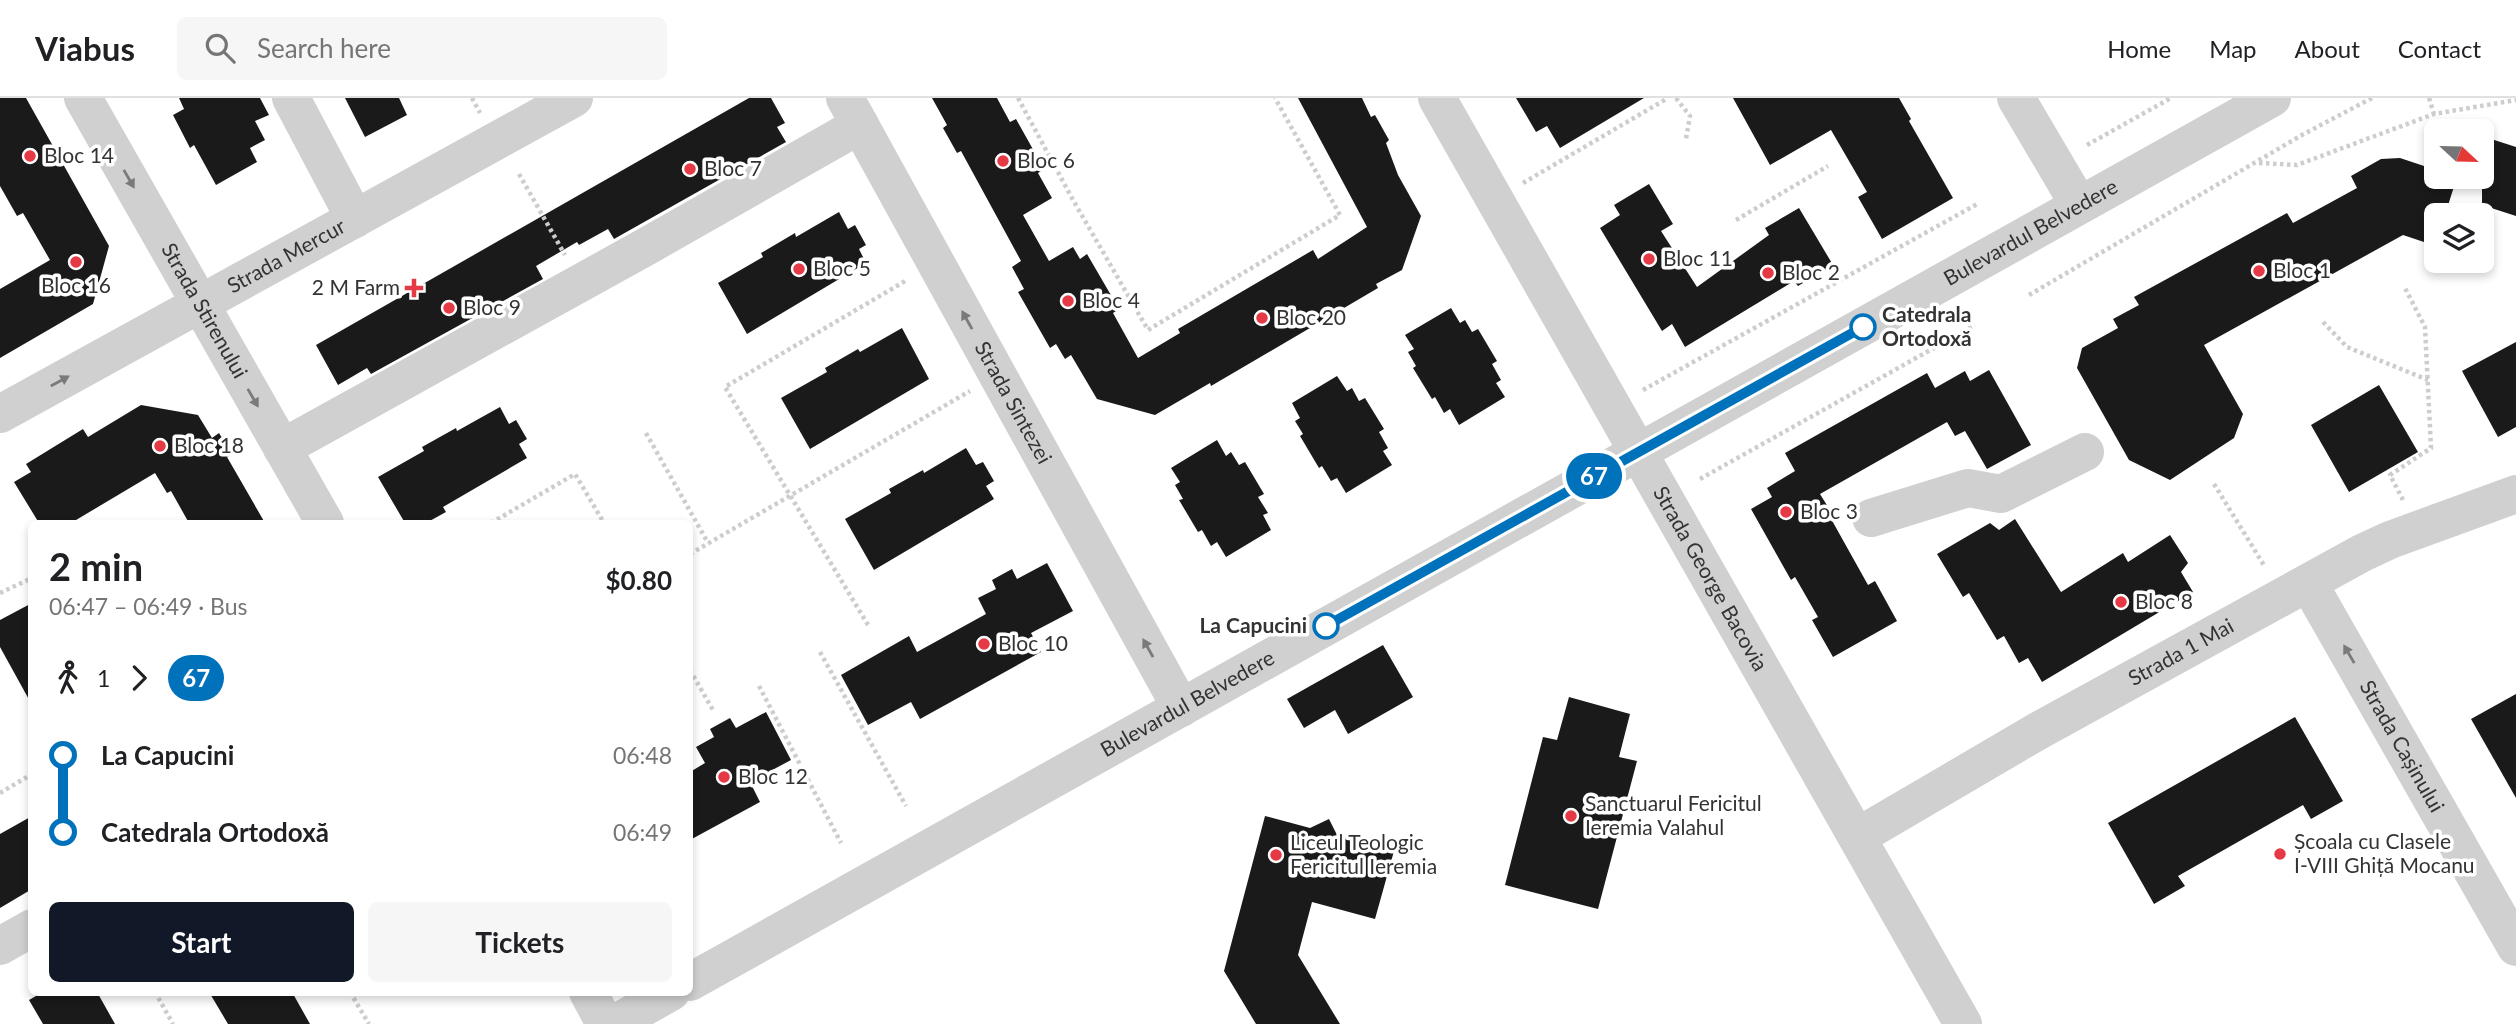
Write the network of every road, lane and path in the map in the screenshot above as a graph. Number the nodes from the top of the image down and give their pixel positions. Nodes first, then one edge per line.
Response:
1 (83, 98) edge
2 (291, 98) edge
3 (574, 98) edge
4 (1018, 98) edge
5 (1275, 98) edge
6 (1437, 98) edge
7 (1668, 98) edge
8 (1676, 98) edge
9 (2016, 98) edge
10 (2171, 98) edge
11 (2272, 98) edge
12 (2372, 98) edge
13 (2429, 98) edge
14 (2516, 100) edge
15 (852, 112) edge
16 (2434, 114) junction
17 (1686, 139) dead end
18 (2087, 145) dead end
19 (2258, 163) junction
20 (1828, 166) dead end
21 (519, 174) dead end
22 (1494, 199) junction
23 (1979, 203) dead end
24 (2079, 205) junction
25 (355, 219) junction
26 (1736, 220) dead end
27 (936, 263) junction
28 (580, 283) junction
29 (2404, 286) dead end
30 (2029, 295) dead end
31 (200, 304) junction
32 (2323, 322) dead end
33 (1975, 325) dead end
34 (997, 375) junction
35 (2428, 380) junction
36 (1643, 390) dead end
37 (0, 414) edge
38 (646, 433) dead end
39 (282, 448) junction
40 (1638, 452) junction
41 (2085, 452) dead end
42 (2390, 475) dead end
43 (1700, 479) dead end
44 (2214, 484) dead end
45 (2516, 494) edge
46 (790, 496) junction
47 (1871, 518) dead end
48 (323, 520) edge
49 (496, 520) edge
50 (602, 520) edge
51 (708, 543) junction
52 (693, 552) edge
53 (28, 580) edge
54 (2296, 591) junction
55 (0, 593) edge
56 (868, 625) dead end
57 (820, 652) dead end
58 (693, 675) edge
59 (759, 686) dead end
60 (1181, 708) junction
61 (714, 712) dead end
62 (28, 776) edge
63 (0, 793) edge
64 (906, 806) dead end
65 (1857, 837) junction
66 (841, 843) dead end
67 (28, 930) edge
68 (0, 946) edge
69 (2516, 947) edge
70 (693, 980) edge
71 (157, 996) edge
72 (353, 996) edge
73 (590, 996) edge
74 (664, 996) edge
75 (173, 1024) edge
76 (369, 1024) edge
77 (605, 1024) edge
78 (614, 1024) edge
79 (1963, 1024) edge

1 -> 31 street, Strada Stirenului
2 - 25 street
3 - 25 street, Strada Mercur
4 - 5 path
6 - 22 street, Strada George Bacovia
7 - 22 path
8 - 17 path
9 - 24 street
10 - 18 path
11 - 24 street, Bulevardul Belvedere
12 - 19 path
13 - 16 path
14 - 16 path
15 - 27 street, Strada Sintezei
15 - 28 street
16 - 19 path
19 - 30 path
20 - 26 path
21 - 28 path
22 - 40 street, Strada George Bacovia
23 - 36 path
24 - 40 street, Bulevardul Belvedere
25 - 31 street, Strada Mercur
34 -> 27 street, Strada Sintezei
27 - 46 path
28 - 39 street
29 - 35 path
37 -> 31 street, Strada Mercur
31 -> 39 street, Strada Stirenului
32 - 35 path
33 - 43 path
34 - 46 path
60 -> 34 street, Strada Sintezei
35 - 42 path
38 - 51 path
39 - 48 street, Strada Stirenului
40 - 60 street, Bulevardul Belvedere
40 - 65 street, Strada George Bacovia
41 - 47 street
44 - 54 path
45 - 54 street, Strada 1 Mai
46 - 51 path
46 - 56 path
49 - 50 path
51 - 52 path
53 - 55 path
54 - 65 street, Strada 1 Mai
69 -> 54 street, Strada Cașinului
57 - 64 path
58 - 61 path
59 - 66 path
60 - 70 street, Bulevardul Belvedere
62 - 63 path
65 - 79 street, Strada George Bacovia
67 - 68 street
71 - 75 path
72 - 76 path
73 - 77 street
74 - 78 street

